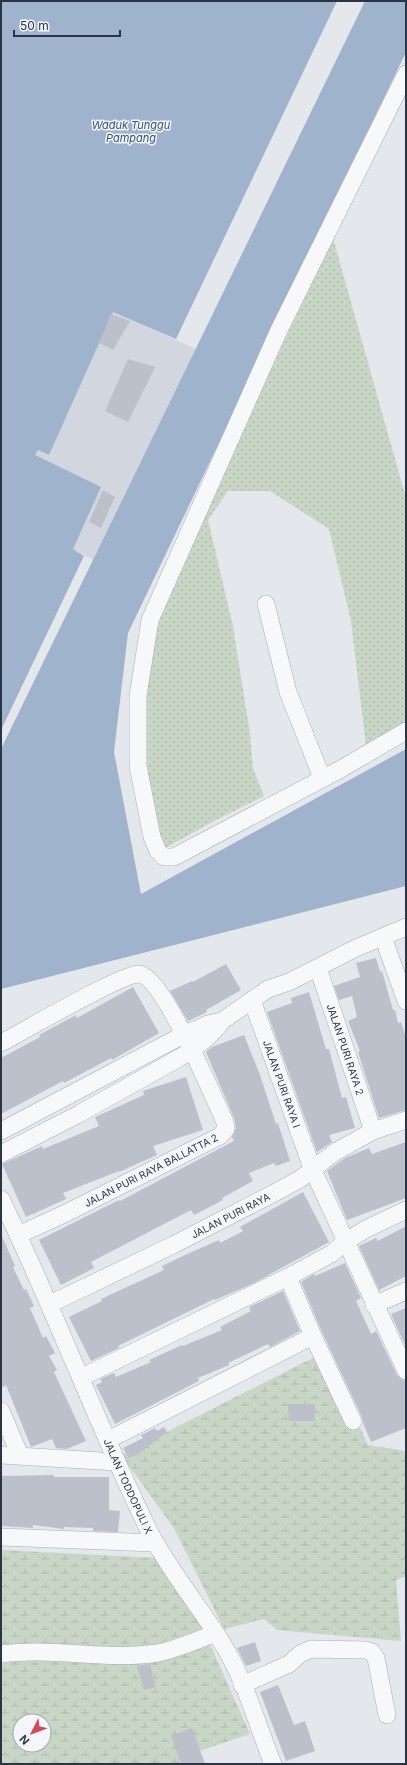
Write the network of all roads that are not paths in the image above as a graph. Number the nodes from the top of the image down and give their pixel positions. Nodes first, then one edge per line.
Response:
1 (406, 74) edge
2 (266, 604) dead end
3 (406, 731) edge
4 (322, 778) junction
5 (406, 927) edge
6 (383, 937) junction
7 (318, 968) junction
8 (252, 1000) junction
9 (406, 1002) edge
10 (222, 1021) junction
11 (185, 1034) junction
12 (1, 1044) edge
13 (193, 1050) junction
14 (406, 1120) edge
15 (1, 1131) edge
16 (373, 1131) junction
17 (2, 1152) edge
18 (312, 1168) junction
19 (1, 1199) edge
20 (406, 1210) edge
21 (18, 1235) junction
22 (345, 1242) junction
23 (288, 1277) junction
24 (406, 1291) edge
25 (50, 1304) junction
26 (374, 1306) junction
27 (313, 1336) junction
28 (406, 1371) edge
29 (82, 1378) junction
30 (1, 1411) edge
31 (353, 1421) dead end
32 (108, 1440) junction
33 (1, 1454) edge
34 (20, 1455) junction
35 (116, 1462) junction
36 (1, 1537) edge
37 (155, 1543) junction
38 (216, 1633) junction
39 (1, 1654) edge
40 (242, 1685) junction
41 (388, 1715) dead end
42 (273, 1764) edge

1 - 4 street
2 - 4 street
3 - 4 street
5 - 6 street
6 - 7 street
6 - 9 street
7 - 8 street
7 - 16 street, JALAN PURI RAYA 2
8 - 10 street
8 - 18 street, JALAN PURI RAYA I
10 - 11 street
10 - 13 street
11 - 12 street
11 - 13 street
11 - 15 street
13 - 17 street
13 - 21 street, JALAN PURI RAYA BALLATTA 2
14 - 16 street, JALAN PURI RAYA
16 - 18 street, JALAN PURI RAYA
18 - 22 street, JALAN PURI RAYA I
18 - 25 street, JALAN PURI RAYA
19 - 21 street, JALAN TODDOPULI X
20 - 22 street
21 - 25 street, JALAN TODDOPULI X
22 - 23 street
22 - 26 street, JALAN PURI RAYA I
23 - 27 street
23 - 29 street
24 - 26 street
25 - 29 street, JALAN TODDOPULI X
26 - 28 street, JALAN PURI RAYA I
27 - 31 street
27 - 32 street
29 - 32 street, JALAN TODDOPULI X
30 - 34 street
32 - 35 street, JALAN TODDOPULI X
33 - 34 street
34 - 35 street
35 - 37 street, JALAN TODDOPULI X
36 - 37 street
37 - 38 street, JALAN TODDOPULI X
38 - 39 street
38 - 40 street, JALAN TODDOPULI X
40 - 41 street
40 - 42 street, JALAN TODDOPULI X

